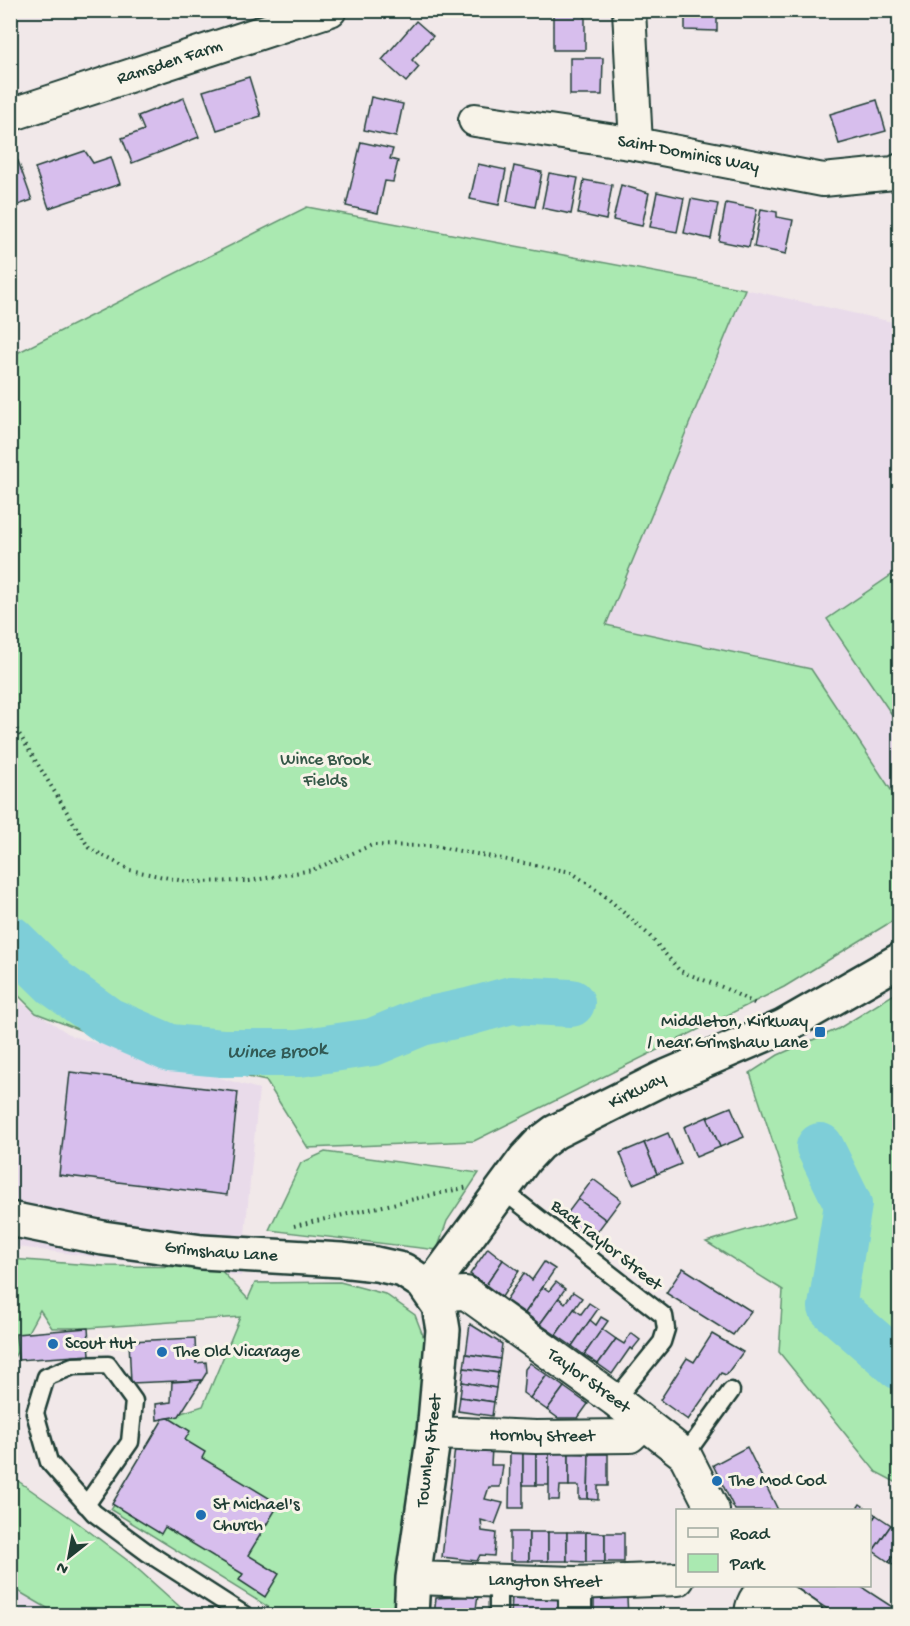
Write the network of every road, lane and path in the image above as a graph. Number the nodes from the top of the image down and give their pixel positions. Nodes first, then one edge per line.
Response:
1 (330, 10) edge
2 (629, 10) edge
3 (10, 115) edge
4 (475, 120) dead end
5 (636, 144) junction
6 (900, 170) edge
7 (10, 719) edge
8 (900, 960) edge
9 (783, 1027) junction
10 (498, 1194) junction
11 (10, 1219) edge
12 (273, 1256) junction
13 (433, 1295) junction
14 (731, 1390) dead end
15 (615, 1400) junction
16 (644, 1423) junction
17 (434, 1433) junction
18 (684, 1455) junction
19 (86, 1505) junction
20 (712, 1509) edge
21 (414, 1578) junction
22 (676, 1579) edge
23 (498, 1581) junction
24 (575, 1583) junction
25 (755, 1605) edge
26 (246, 1616) edge
27 (411, 1616) edge
28 (498, 1616) edge
29 (575, 1616) edge
30 (807, 1616) edge

1 - 3 street, Ramsden Farm
2 - 5 street
4 - 5 street, Saint Dominics Way
5 - 6 street, Saint Dominics Way
7 - 9 path
8 - 9 main road, Kirkway
9 - 10 main road, Kirkway
10 - 12 path
10 - 13 main road, Kirkway
10 - 15 lane, Back Taylor Street
11 - 12 main road, Grimshaw Lane
12 - 13 main road, Grimshaw Lane
13 - 15 street, Taylor Street
13 - 17 main road, Townley Street
14 - 18 lane
15 - 16 street, Taylor Street
16 - 17 street, Hornby Street
16 - 18 street, Taylor Street
17 - 21 main road, Townley Street
18 - 20 street, Taylor Street
19 - 19 lane
19 - 26 lane
21 - 23 street, Langton Street
21 - 27 main road, Townley Street
22 - 24 street, Langton Street
23 - 24 street, Langton Street
23 - 28 lane
24 - 29 street
25 - 30 street

